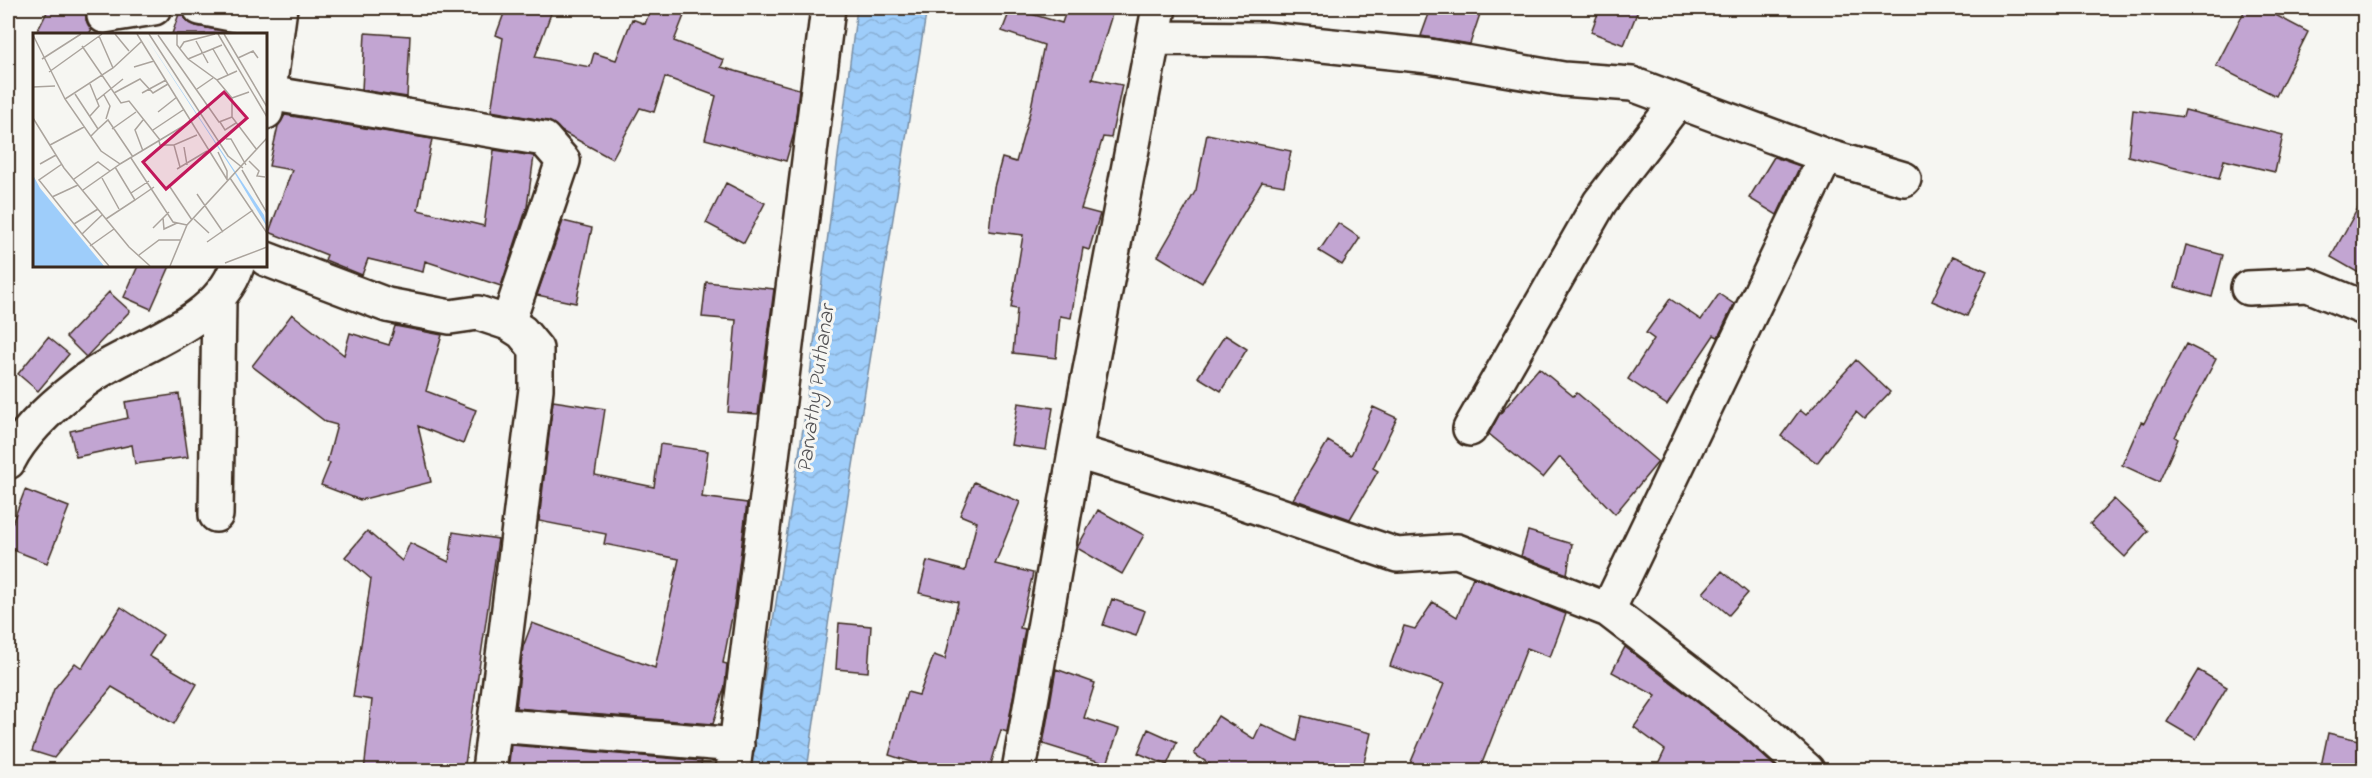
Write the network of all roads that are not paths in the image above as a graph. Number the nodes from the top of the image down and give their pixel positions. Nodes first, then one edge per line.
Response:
1 (154, 8) edge
2 (200, 8) edge
3 (828, 8) edge
4 (279, 15) edge
5 (104, 16) dead end
6 (1156, 23) edge
7 (1678, 101) junction
8 (267, 102) edge
9 (1826, 156) junction
10 (1904, 179) dead end
11 (267, 259) edge
12 (236, 267) edge
13 (2248, 288) dead end
14 (219, 300) junction
15 (2364, 308) edge
16 (508, 322) junction
17 (1470, 429) dead end
18 (1077, 452) junction
19 (8, 462) edge
20 (216, 515) dead end
21 (1608, 610) junction
22 (495, 725) junction
23 (735, 758) edge
24 (1021, 770) edge
25 (489, 771) edge
26 (1807, 771) edge

1 - 5 street
2 - 4 street
3 - 23 street
4 - 8 street
6 - 7 street
6 - 18 street
7 - 9 street
7 - 17 street
8 - 16 street
9 - 10 street
9 - 21 street
11 - 16 street
12 - 14 street
13 - 15 street
14 - 19 street
14 - 20 street
16 - 22 street
18 - 21 street
18 - 24 street
21 - 26 street
22 - 23 street
22 - 25 street

